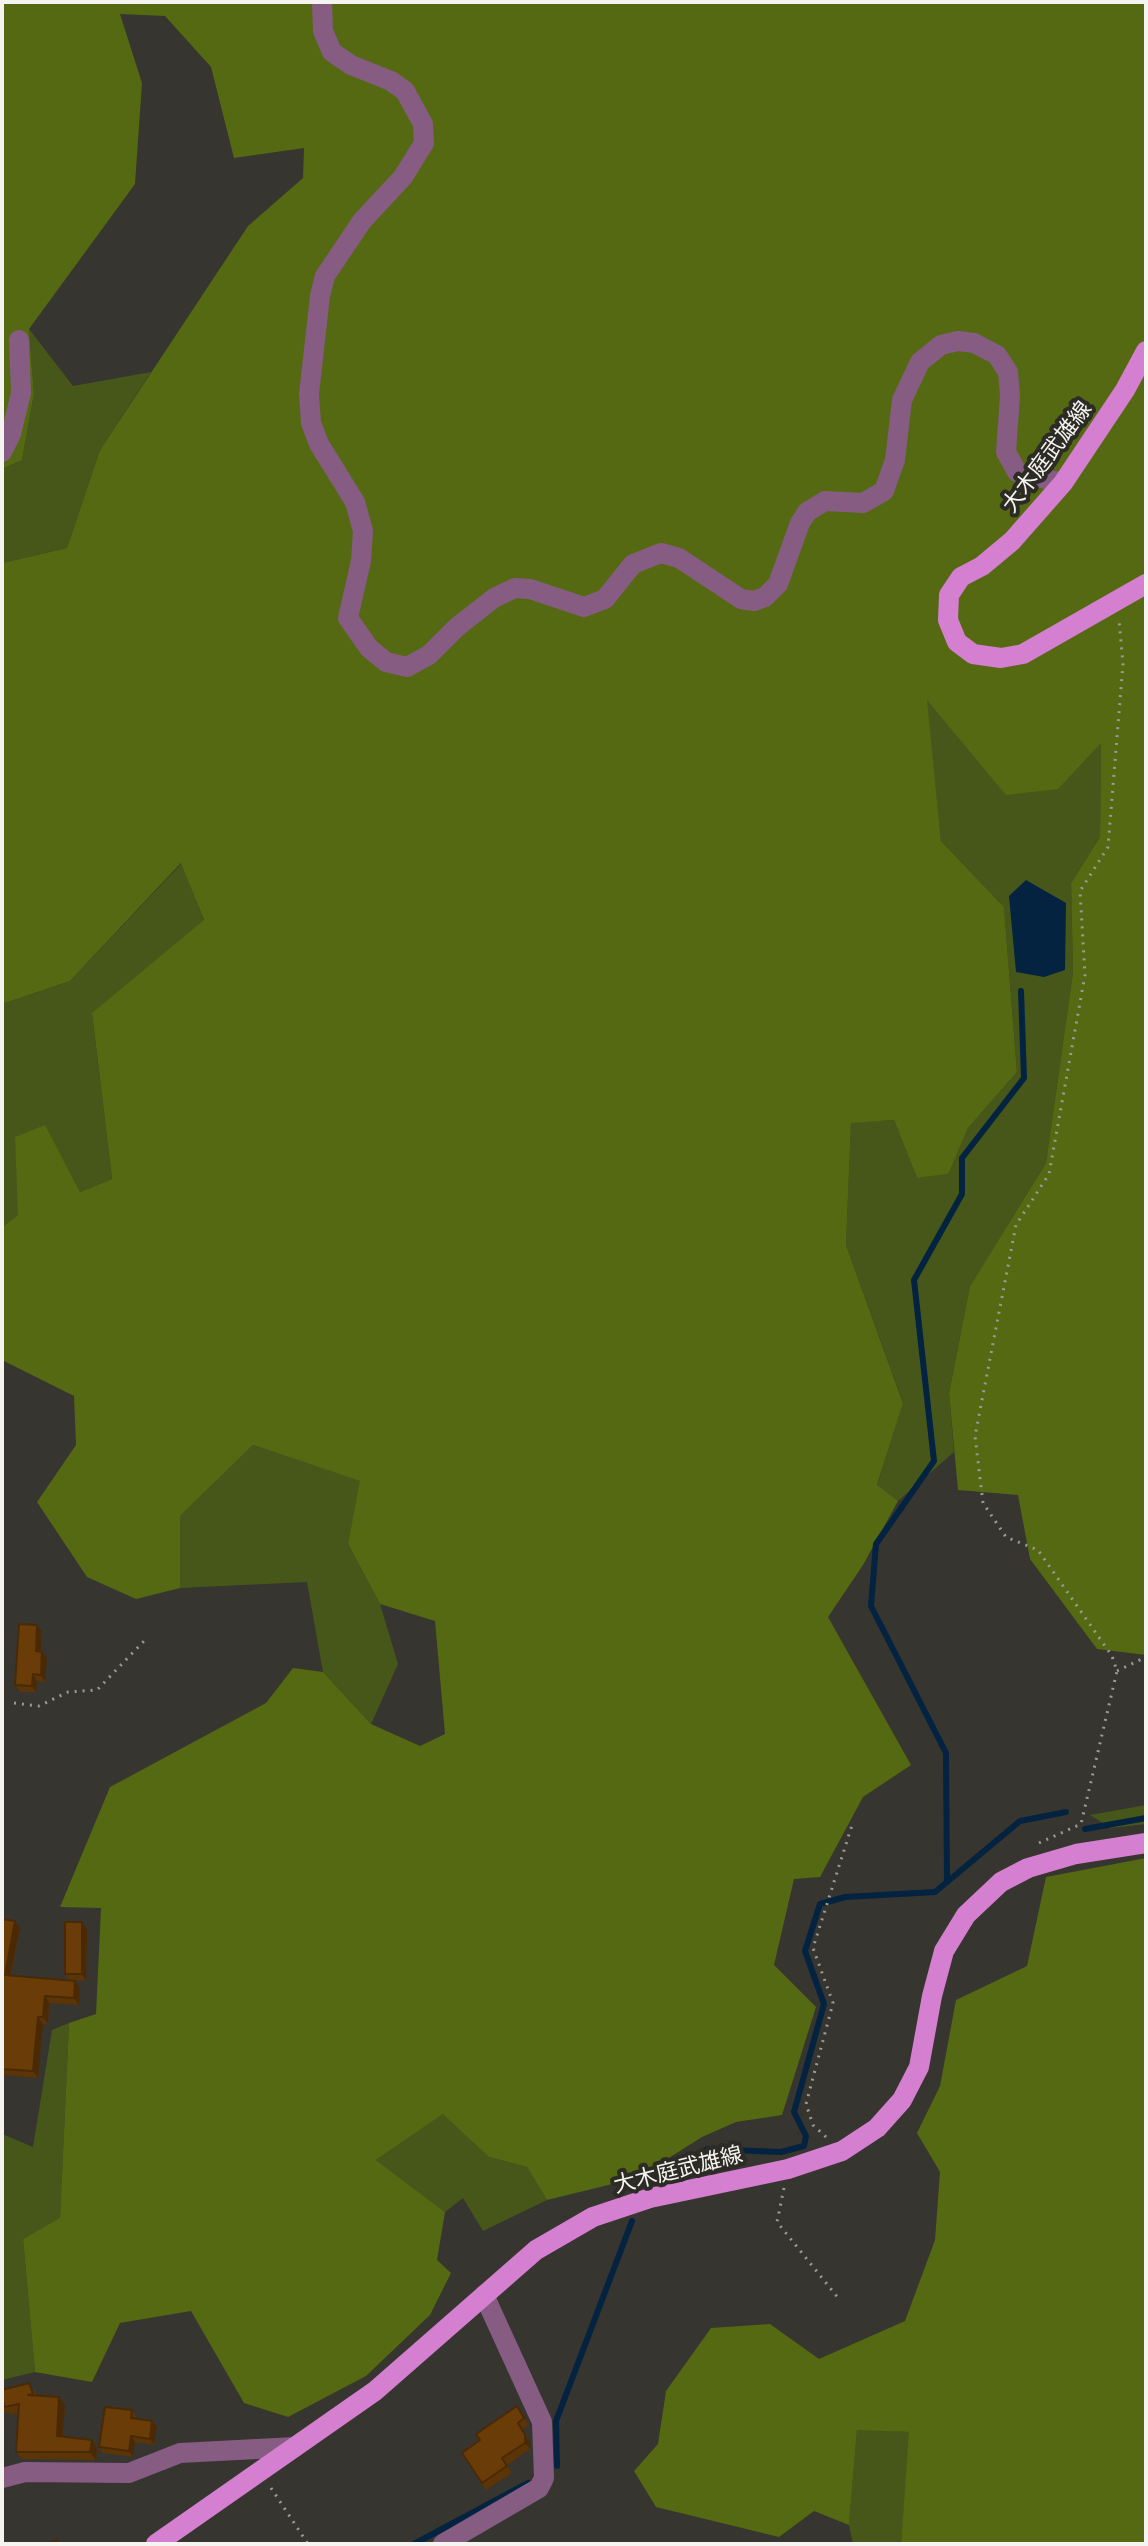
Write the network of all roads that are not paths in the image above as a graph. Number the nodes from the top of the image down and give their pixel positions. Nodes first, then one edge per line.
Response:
1 (322, 2) edge
2 (19, 340) dead end
3 (1146, 351) edge
4 (2, 452) edge
5 (1063, 483) junction
6 (1146, 584) edge
7 (1146, 1843) edge
8 (484, 2295) junction
9 (295, 2447) junction
10 (2, 2478) edge
11 (156, 2544) edge
12 (443, 2544) edge

1 - 5 street
2 - 4 street
3 - 5 main road, 大木庭武雄線
5 - 6 main road, 大木庭武雄線
7 - 8 main road, 大木庭武雄線
8 - 9 main road, 大木庭武雄線
8 - 12 street
9 - 10 street
9 - 11 main road, 大木庭武雄線

